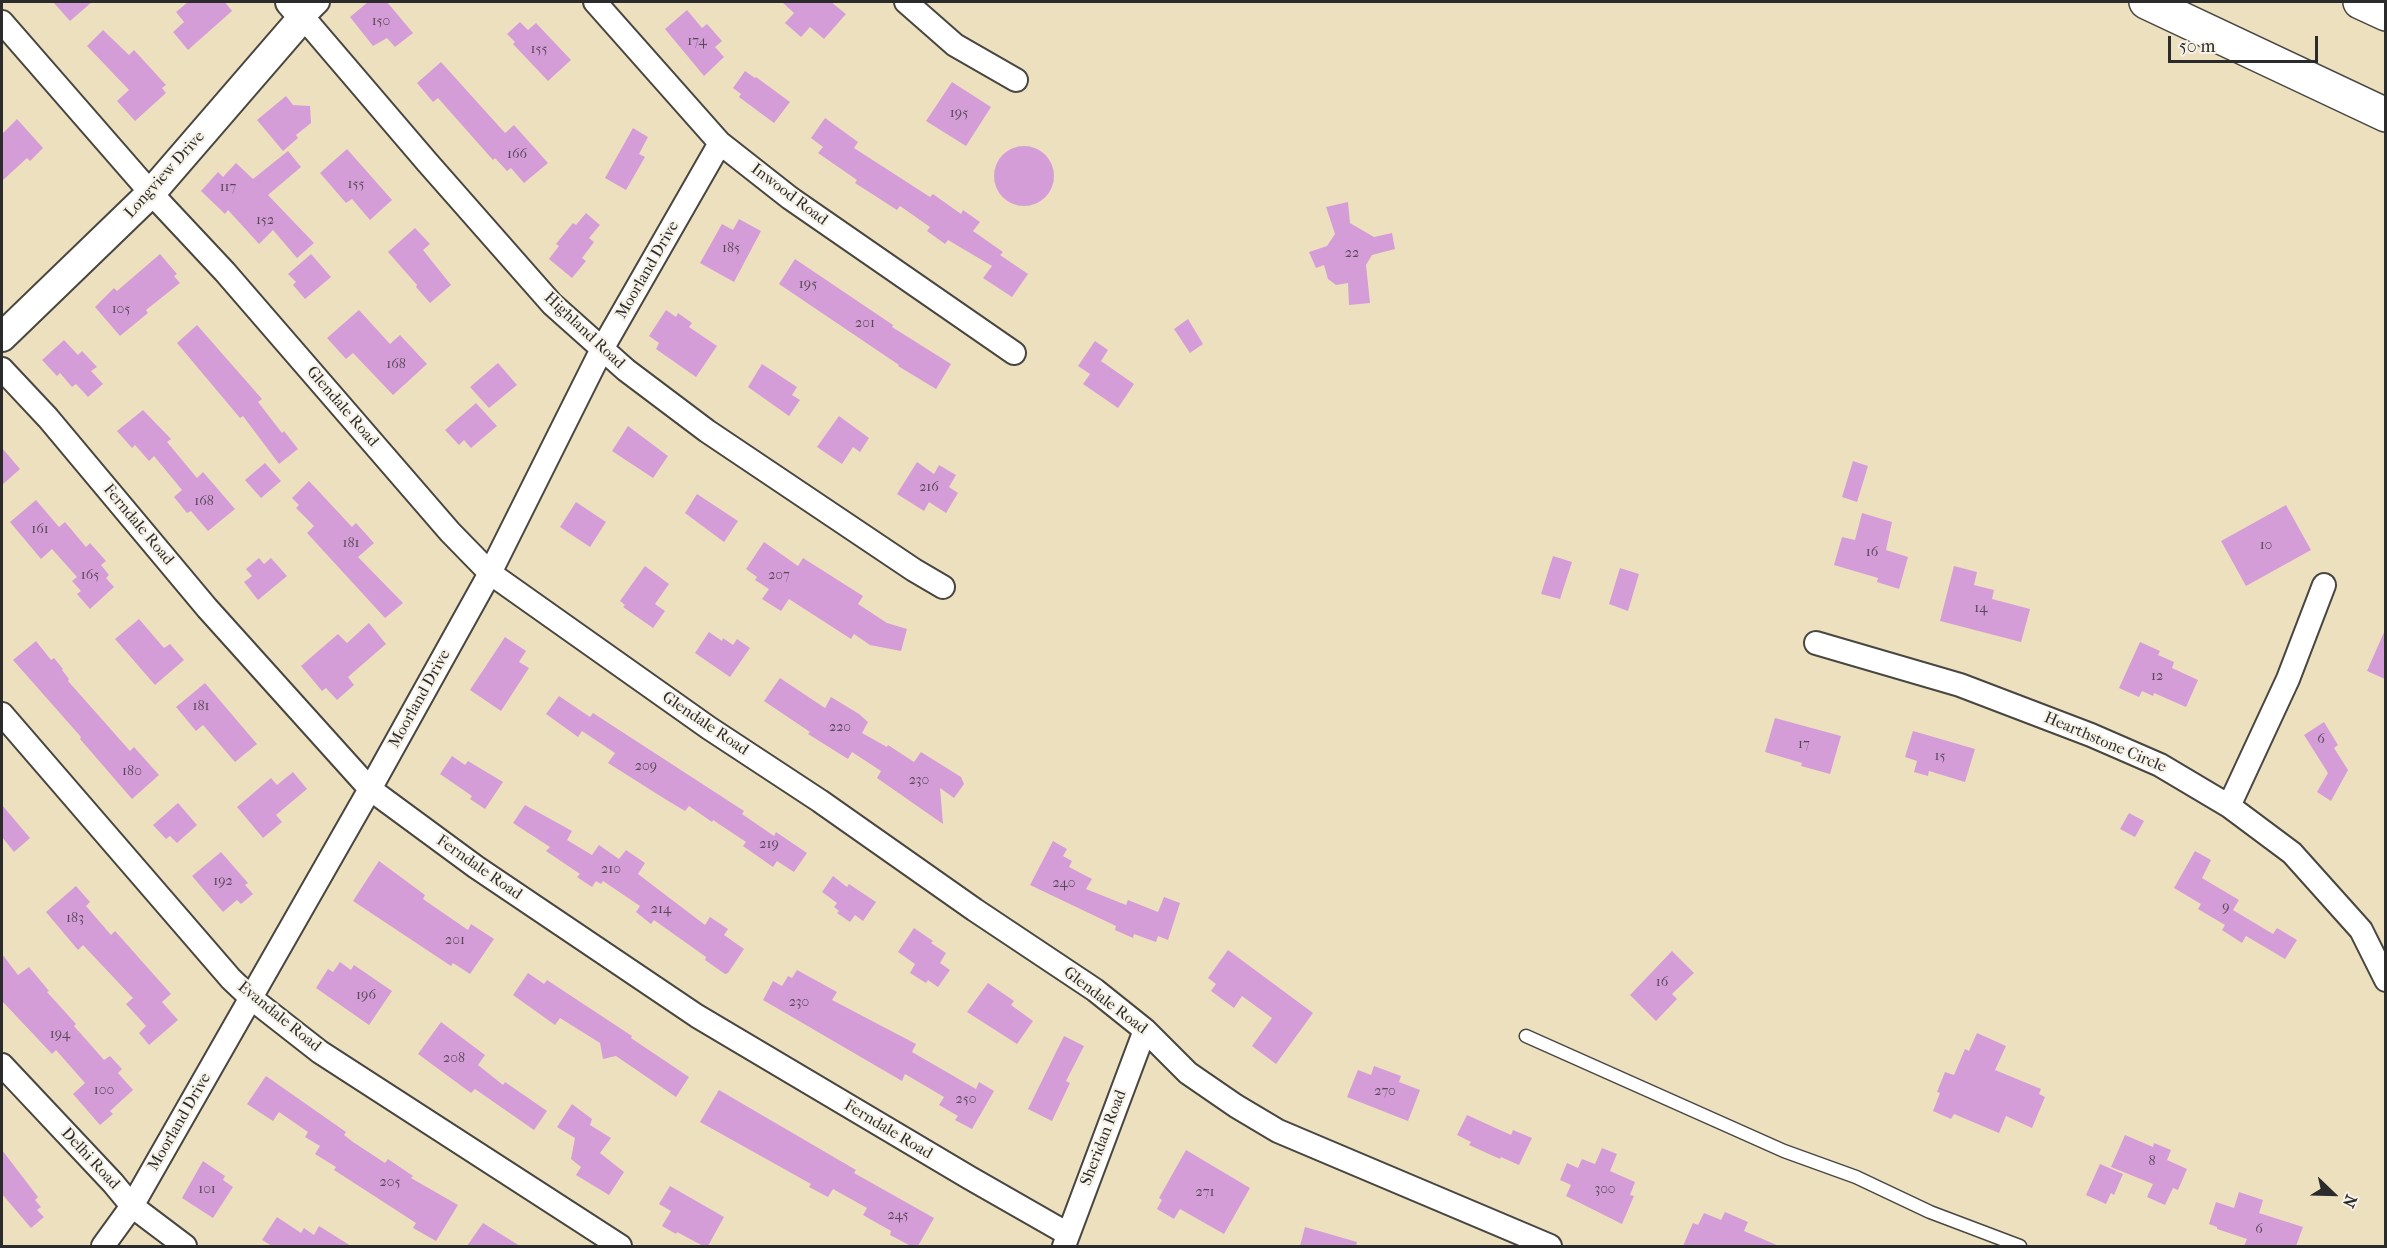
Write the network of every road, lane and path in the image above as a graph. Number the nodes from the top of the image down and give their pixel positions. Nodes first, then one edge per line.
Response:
1 (595, 2) edge
2 (906, 2) edge
3 (2146, 2) edge
4 (2360, 2) edge
5 (304, 7) edge
6 (2385, 14) edge
7 (2, 22) edge
8 (1016, 80) dead end
9 (2385, 115) edge
10 (720, 143) junction
11 (151, 193) junction
12 (2, 338) edge
13 (602, 349) junction
14 (1014, 353) dead end
15 (2, 369) edge
16 (490, 573) junction
17 (2324, 585) dead end
18 (943, 587) dead end
19 (1816, 643) dead end
20 (2, 714) edge
21 (370, 789) junction
22 (2229, 806) junction
23 (2385, 980) edge
24 (251, 998) junction
25 (1145, 1030) junction
26 (1526, 1036) dead end
27 (2, 1065) edge
28 (132, 1206) junction
29 (1066, 1240) edge
30 (104, 1246) edge
31 (185, 1246) edge
32 (620, 1246) edge
33 (1550, 1246) edge
34 (2020, 1246) edge

1 - 10 street, Inwood Road
2 - 8 street
3 - 9 highway
4 - 6 highway
5 - 11 street, Longview Drive
5 - 13 street, Highland Road
7 - 11 street, Glendale Road
10 - 13 street, Moorland Drive
10 - 14 street, Inwood Road
11 - 12 street, Longview Drive
11 - 16 street, Glendale Road
13 - 16 street, Moorland Drive
13 - 18 street, Highland Road
15 - 21 street, Ferndale Road
16 - 21 street, Moorland Drive
16 - 25 street, Glendale Road
17 - 22 street
19 - 22 street, Hearthstone Circle
20 - 24 street, Evandale Road
21 - 24 street, Moorland Drive
21 - 29 street, Ferndale Road
22 - 23 street, Hearthstone Circle
24 - 28 street, Moorland Drive
24 - 32 street, Evandale Road
25 - 29 street, Sheridan Road
25 - 33 street, Glendale Road
26 - 34 lane
27 - 28 street, Delhi Road
28 - 30 street, Moorland Drive
28 - 31 street, Delhi Road

